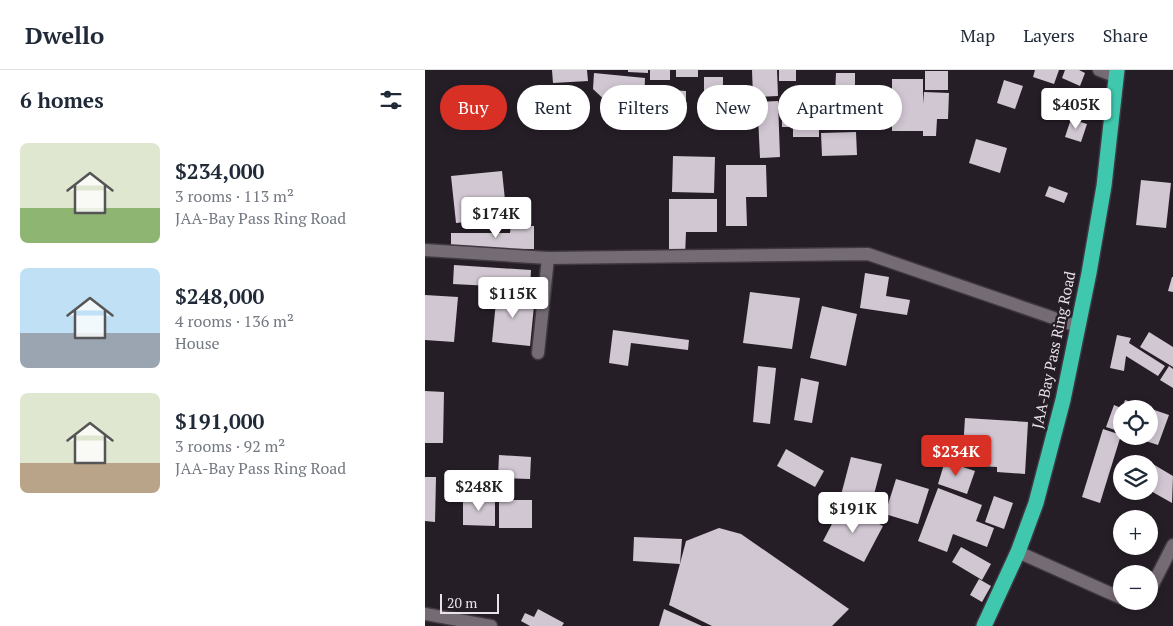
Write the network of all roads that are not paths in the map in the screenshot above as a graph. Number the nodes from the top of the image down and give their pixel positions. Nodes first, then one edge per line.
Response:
1 (1099, 70) edge
2 (1117, 74) edge
3 (425, 250) edge
4 (548, 258) junction
5 (1077, 326) junction
6 (538, 353) dead end
7 (1173, 545) edge
8 (1018, 552) junction
9 (1158, 574) edge
10 (1113, 594) edge
11 (425, 614) edge
12 (491, 626) edge
13 (984, 626) edge

1 - 2 street
2 - 5 highway, JAA-Bay Pass Ring Road
3 - 4 street
4 - 5 street
4 - 6 street
5 - 8 highway, JAA-Bay Pass Ring Road
7 - 9 street
8 - 10 street
8 - 13 highway, JAA-Bay Pass Ring Road
11 - 12 street

